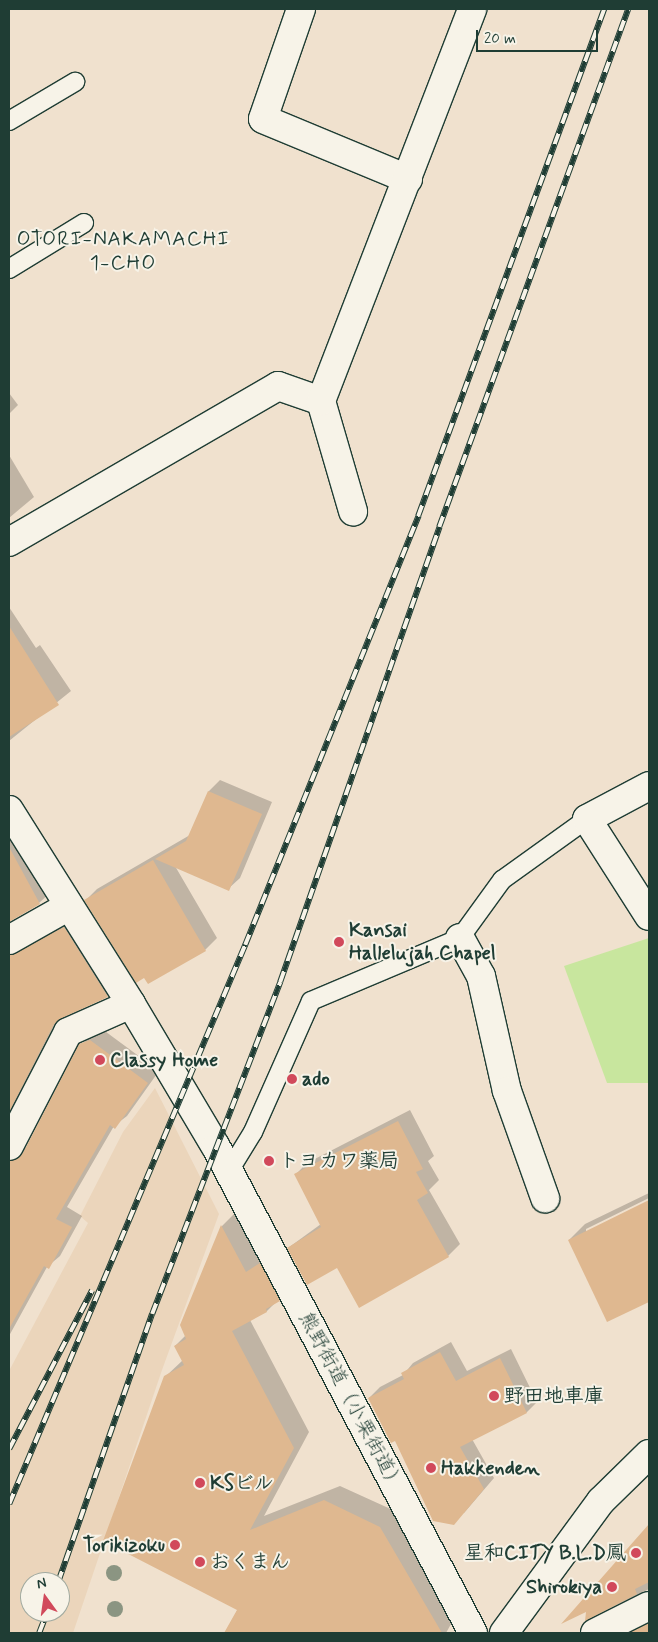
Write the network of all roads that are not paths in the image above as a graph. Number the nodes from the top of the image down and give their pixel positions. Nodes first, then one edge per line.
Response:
1 (301, 9) edge
2 (472, 9) edge
3 (75, 82) dead end
4 (9, 121) edge
5 (408, 179) junction
6 (84, 223) dead end
7 (9, 269) edge
8 (321, 401) junction
9 (353, 511) dead end
10 (9, 542) edge
11 (649, 786) edge
12 (9, 810) edge
13 (587, 819) junction
14 (69, 906) junction
15 (649, 916) edge
16 (460, 938) junction
17 (9, 940) edge
18 (131, 1004) junction
19 (9, 1146) edge
20 (229, 1170) junction
21 (545, 1198) dead end
22 (649, 1454) edge
23 (649, 1606) edge
24 (473, 1633) edge
25 (504, 1633) edge
26 (595, 1633) edge

1 - 5 street
2 - 5 street
3 - 4 lane
5 - 8 street
6 - 7 lane
8 - 9 street
8 - 10 street
11 - 13 street
12 - 14 street
13 - 15 street
13 - 16 lane
14 - 17 street
14 - 18 street
16 - 20 lane
16 - 21 street
18 - 19 street
18 - 20 street, 熊野街道（小栗街道）
20 - 24 street, 熊野街道（小栗街道）
22 - 25 street
23 - 26 street

